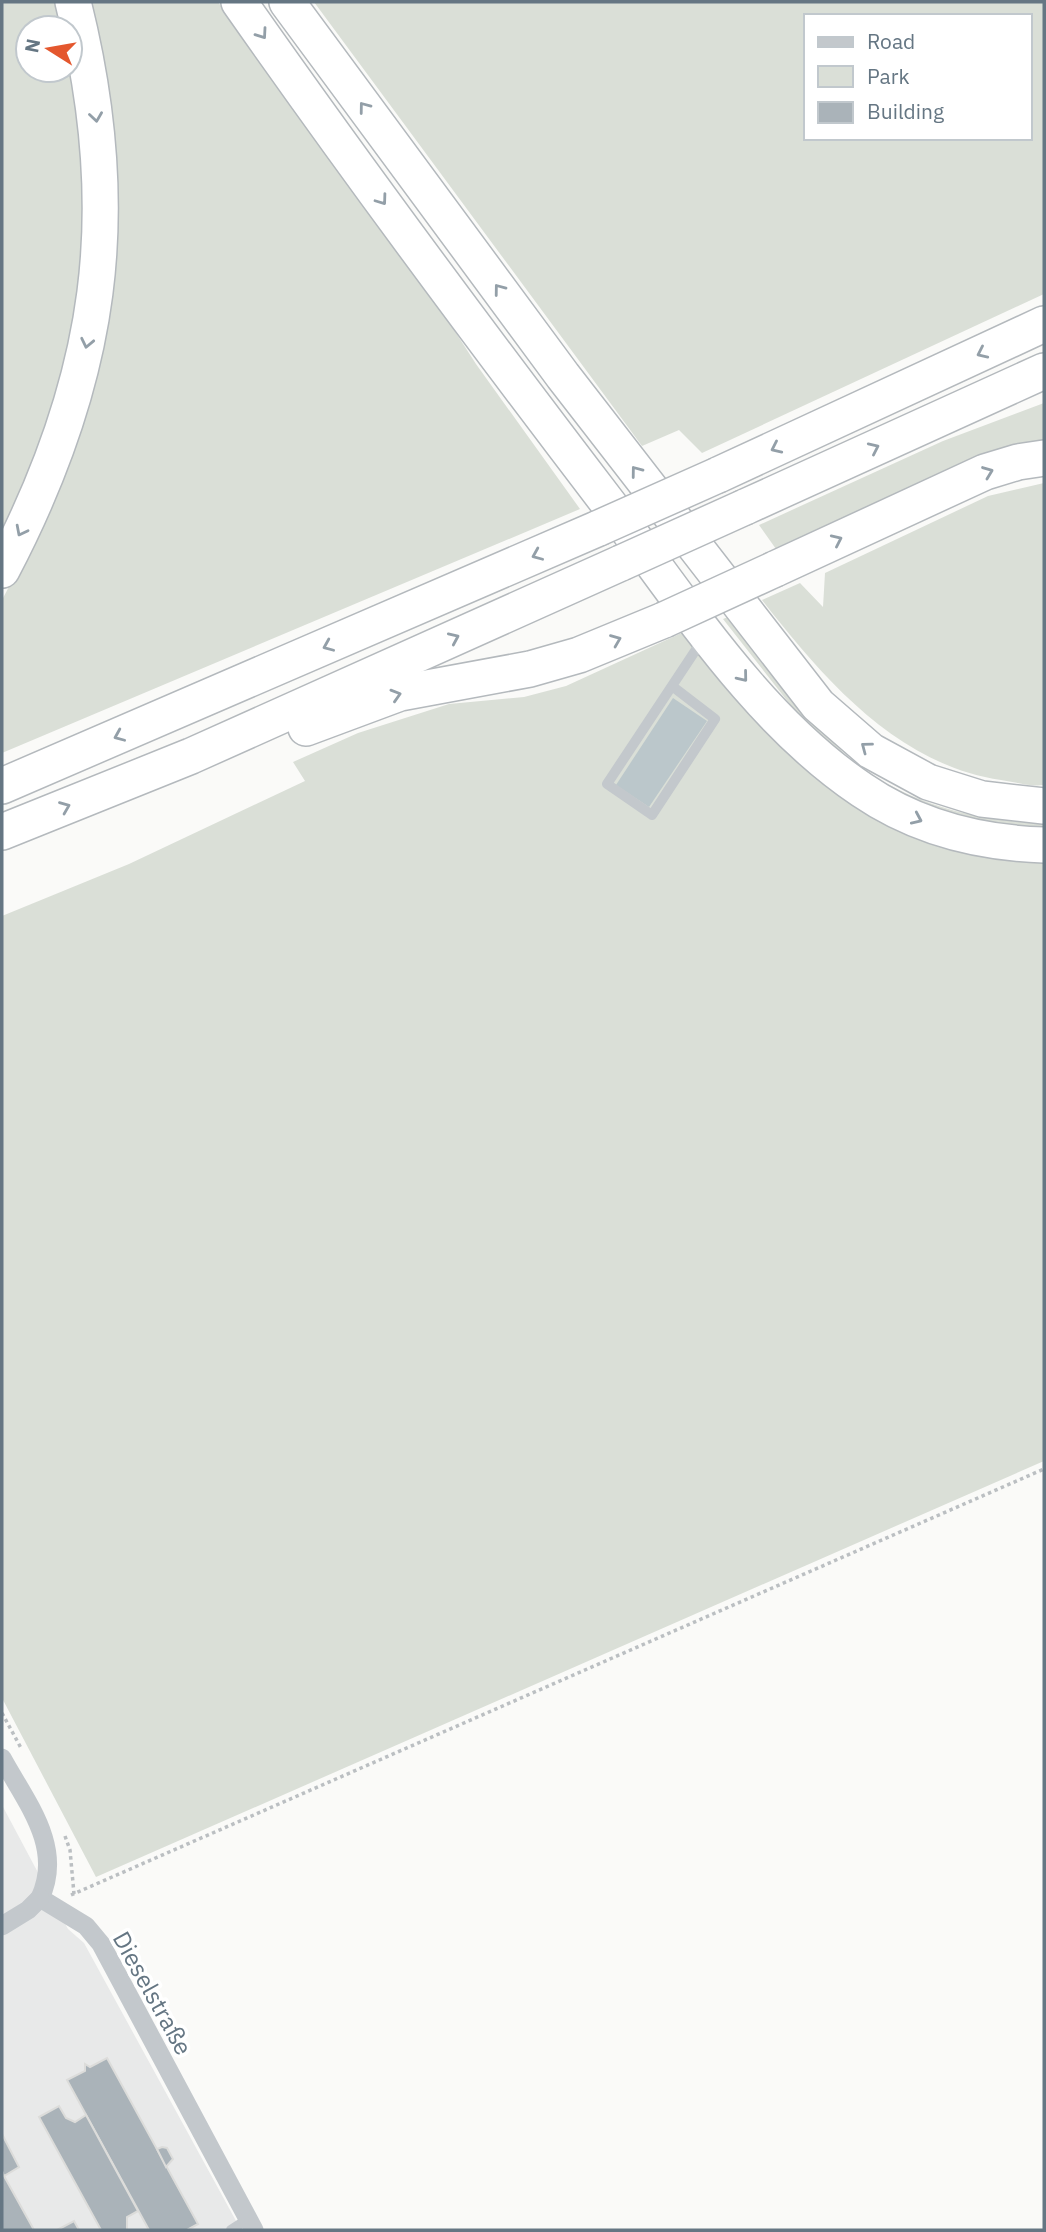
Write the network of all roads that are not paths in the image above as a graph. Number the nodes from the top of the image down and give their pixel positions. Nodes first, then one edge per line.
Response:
1 (73, 2) edge
2 (239, 2) edge
3 (287, 2) edge
4 (1044, 324) edge
5 (1044, 371) edge
6 (1044, 458) edge
7 (2, 570) edge
8 (707, 633) junction
9 (672, 686) junction
10 (191, 756) junction
11 (2, 786) edge
12 (1044, 806) edge
13 (2, 832) edge
14 (1044, 845) edge
15 (2, 1758) edge
16 (40, 1898) junction
17 (2, 1926) edge
18 (251, 2224) edge
19 (231, 2230) edge

1 -> 7 highway
2 -> 8 highway
12 -> 3 highway
4 -> 11 highway, bridge
10 -> 5 highway, bridge
10 -> 6 highway, bridge
8 - 9 lane
8 -> 14 highway
9 - 9 lane
13 -> 10 highway
15 - 16 street
16 - 17 street
16 - 18 street, Dieselstraße
18 - 19 lane

